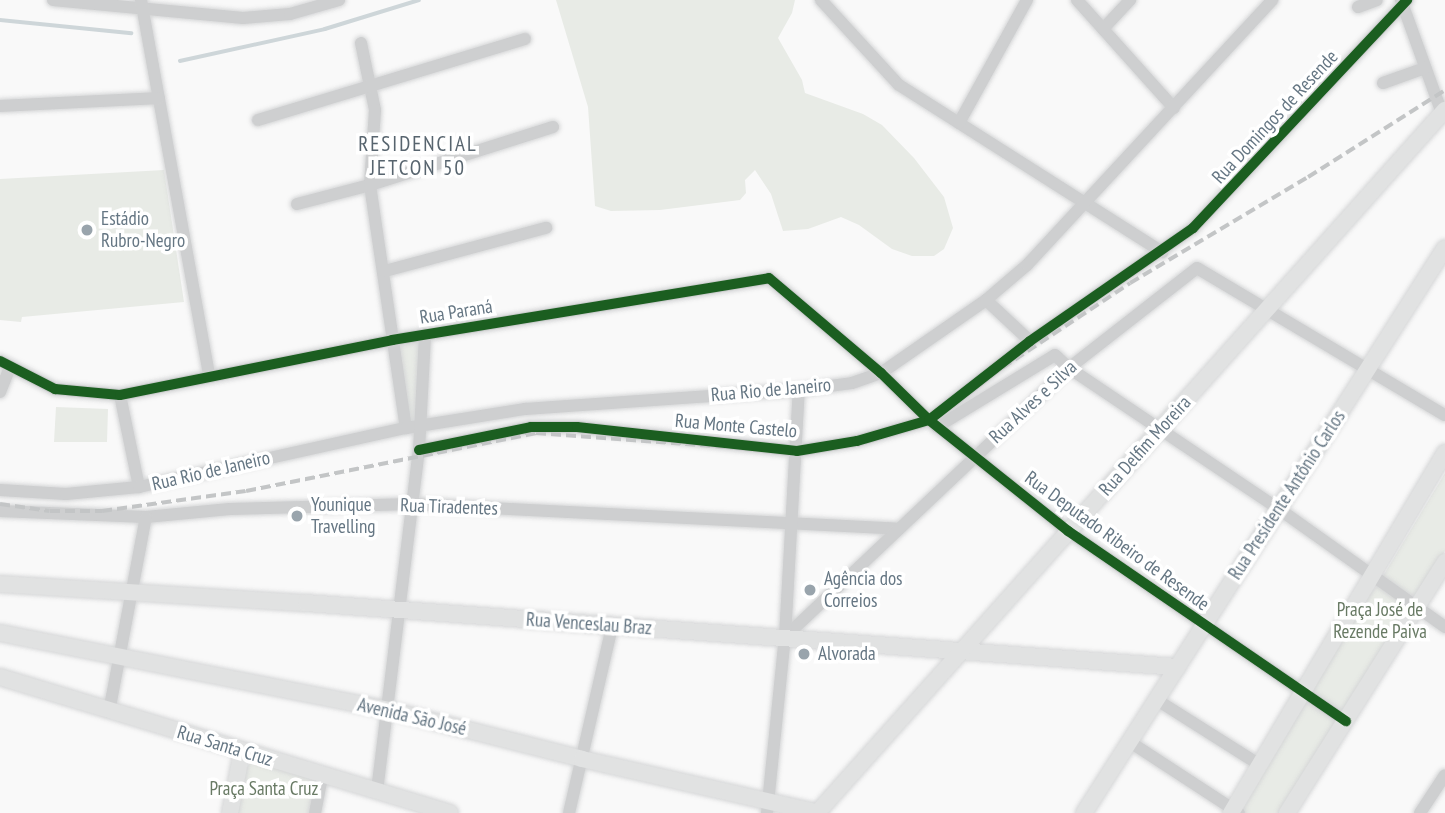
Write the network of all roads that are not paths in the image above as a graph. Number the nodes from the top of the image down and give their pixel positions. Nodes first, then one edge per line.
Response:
1 (53, 0) edge
2 (339, 0) edge
3 (821, 0) edge
4 (1027, 0) edge
5 (1077, 0) edge
6 (1130, 0) edge
7 (1272, 0) edge
8 (1377, 0) edge
9 (1404, 1) edge
10 (143, 5) edge
11 (1358, 7) dead end
12 (1103, 29) junction
13 (525, 39) dead end
14 (361, 43) dead end
15 (1425, 68) junction
16 (1383, 83) dead end
17 (371, 86) junction
18 (159, 98) junction
19 (0, 106) edge
20 (1174, 108) junction
21 (1444, 115) edge
22 (258, 120) dead end
23 (958, 123) junction
24 (553, 127) dead end
25 (370, 185) junction
26 (1087, 202) junction
27 (297, 204) dead end
28 (546, 228) dead end
29 (1445, 248) edge
30 (1162, 252) junction
31 (385, 271) junction
32 (986, 300) junction
33 (1269, 310) junction
34 (425, 334) junction
35 (392, 340) junction
36 (1030, 341) junction
37 (5, 364) edge
38 (1069, 368) junction
39 (1368, 368) junction
40 (881, 373) junction
41 (209, 376) junction
42 (799, 390) junction
43 (0, 393) edge
44 (120, 395) junction
45 (1445, 415) edge
46 (933, 423) junction
47 (413, 427) junction
48 (1161, 429) junction
49 (418, 450) junction
50 (797, 451) junction
51 (1445, 453) edge
52 (975, 456) junction
53 (139, 488) junction
54 (0, 490) edge
55 (66, 494) junction
56 (412, 503) junction
57 (1279, 509) junction
58 (0, 510) edge
59 (64, 515) junction
60 (146, 517) junction
61 (789, 524) junction
62 (898, 529) junction
63 (1068, 531) junction
64 (1445, 562) edge
65 (1372, 575) junction
66 (0, 584) edge
67 (130, 593) junction
68 (1417, 608) junction
69 (399, 610) junction
70 (1203, 625) junction
71 (612, 627) junction
72 (1445, 627) edge
73 (0, 633) edge
74 (785, 636) junction
75 (960, 650) junction
76 (119, 658) junction
77 (1178, 667) junction
78 (0, 677) edge
79 (1305, 691) junction
80 (1157, 699) junction
81 (388, 710) junction
82 (109, 712) junction
83 (1346, 721) junction
84 (1130, 742) junction
85 (242, 751) junction
86 (582, 759) junction
87 (1260, 765) junction
88 (322, 776) junction
89 (1443, 782) edge
90 (377, 791) junction
91 (768, 807) edge
92 (1234, 812) edge
93 (230, 813) edge
94 (316, 813) edge
95 (450, 813) edge
96 (569, 813) edge
97 (819, 813) edge
98 (1084, 813) edge
99 (1287, 813) edge
100 (1420, 813) edge

1 - 10 street
2 - 10 street
3 - 23 street
4 - 23 street
5 - 12 street
6 - 12 street
7 - 20 street, Rua Rio de Janeiro
8 - 11 street
9 - 15 street
9 - 30 street, Rua Domingos de Resende
10 - 18 street
12 - 20 street
13 - 17 street
14 - 17 street
15 - 16 street
15 - 21 street
17 - 22 street
17 - 25 street
18 - 19 street
18 - 41 street
20 - 26 street, Rua Rio de Janeiro
21 - 33 main road, Rua Delfim Moreira
23 - 26 street
24 - 25 street
25 - 27 street
25 - 31 street
26 - 30 street
26 - 32 street, Rua Rio de Janeiro
28 - 31 street
29 - 39 main road, Rua Presidente Antônio Carlos
30 - 36 street, Rua Monte Castelo
31 - 35 street
32 - 36 street
32 - 40 street, Rua Rio de Janeiro
33 - 38 street, Rua Alves e Silva
33 - 39 street
33 - 48 main road, Rua Delfim Moreira
34 - 35 street, Rua Paraná
34 - 40 street, Rua Paraná
34 - 47 street
35 - 41 street, Rua Paraná
35 - 47 street
36 - 46 street, Rua Monte Castelo
37 - 43 street
37 - 44 street, Rua Paraná
38 - 46 street
38 - 48 street
38 - 52 street, Rua Alves e Silva
39 - 45 street
39 - 57 main road, Rua Presidente Antônio Carlos
40 - 42 street, Rua Rio de Janeiro
40 - 46 street, Rua Deputado Ribeiro de Resende
41 - 44 street, Rua Paraná
42 - 47 street, Rua Rio de Janeiro
42 - 50 street
44 - 53 street
46 - 50 street, Rua Monte Castelo
46 - 52 street, Rua Deputado Ribeiro de Resende
47 - 49 street
47 - 53 street, Rua Rio de Janeiro
48 - 57 street
48 - 63 main road, Rua Delfim Moreira
49 - 50 street, Rua Monte Castelo
49 - 56 street
50 - 61 street
51 - 65 main road
52 - 62 street, Rua Alves e Silva
52 - 63 street, Rua Deputado Ribeiro de Resende
53 - 55 street, Rua Rio de Janeiro
54 - 55 street, Rua Rio de Janeiro
55 - 59 street
56 - 60 street, Rua Tiradentes
56 - 61 street, Rua Tiradentes
56 - 69 street
57 - 65 street
57 - 70 main road, Rua Presidente Antônio Carlos
58 - 59 street, Rua Tiradentes
59 - 60 street, Rua Tiradentes
60 - 67 street
61 - 62 street, Rua Tiradentes
61 - 74 street
62 - 74 street, Rua Alves e Silva
63 - 70 street, Rua Deputado Ribeiro de Resende
63 - 75 main road, Rua Delfim Moreira
64 - 68 main road
65 - 68 street
65 - 79 main road
66 - 67 main road, Rua Venceslau Braz
67 - 69 main road, Rua Venceslau Braz
67 - 76 street
68 - 72 street
68 - 83 main road
69 - 71 main road, Rua Venceslau Braz
69 - 81 street
70 - 77 main road, Rua Presidente Antônio Carlos
70 - 79 street, Rua Deputado Ribeiro de Resende
71 - 74 main road, Rua Venceslau Braz
71 - 86 street
73 - 76 main road, Avenida São José
74 - 75 main road, Rua Venceslau Braz
74 - 91 street
75 - 77 main road, Rua Venceslau Braz
75 - 97 main road, Rua Delfim Moreira
76 - 81 main road, Avenida São José
76 - 82 street
77 - 80 main road, Rua Presidente Antônio Carlos
78 - 82 main road, Rua Santa Cruz
79 - 83 street, Rua Deputado Ribeiro de Resende
79 - 87 main road
80 - 84 main road, Rua Presidente Antônio Carlos
80 - 87 street
81 - 86 main road, Avenida São José
81 - 90 street
82 - 85 main road, Rua Santa Cruz
83 - 99 main road
84 - 92 street
84 - 98 main road, Rua Presidente Antônio Carlos
85 - 88 main road, Rua Santa Cruz
85 - 93 main road
86 - 91 main road, Avenida São José
86 - 96 street
87 - 92 main road
88 - 90 main road, Rua Santa Cruz
88 - 94 street
89 - 100 street
90 - 95 main road, Rua Santa Cruz
91 - 97 main road, Avenida São José

